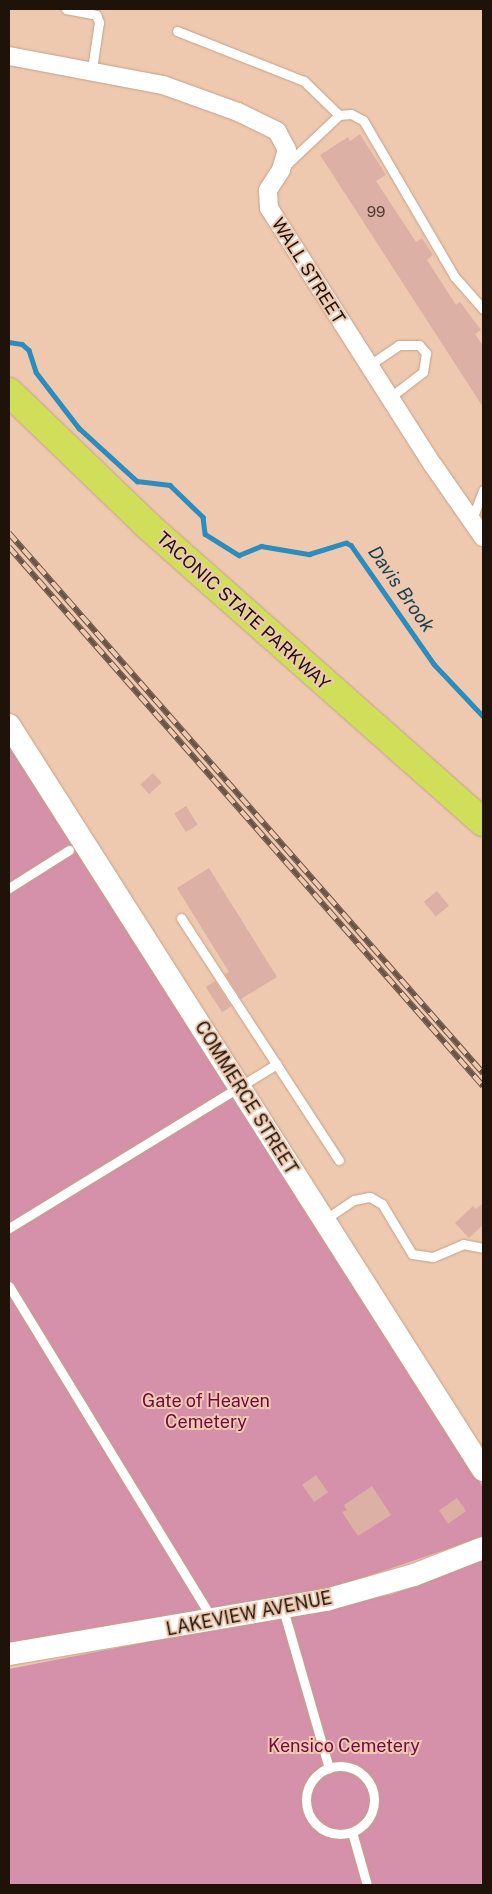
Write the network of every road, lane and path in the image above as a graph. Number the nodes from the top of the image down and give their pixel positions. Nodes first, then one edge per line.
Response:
1 (66, 9) edge
2 (177, 31) dead end
3 (9, 56) edge
4 (92, 70) junction
5 (339, 115) junction
6 (281, 170) junction
7 (483, 309) edge
8 (368, 366) junction
9 (9, 392) edge
10 (389, 398) junction
11 (9, 415) edge
12 (483, 490) edge
13 (472, 519) junction
14 (483, 537) edge
15 (9, 725) edge
16 (483, 822) edge
17 (483, 843) edge
18 (69, 850) dead end
19 (9, 888) edge
20 (181, 918) dead end
21 (276, 1064) junction
22 (239, 1087) junction
23 (339, 1160) dead end
24 (323, 1220) junction
25 (9, 1228) edge
26 (483, 1248) edge
27 (9, 1286) edge
28 (483, 1470) edge
29 (483, 1548) edge
30 (283, 1609) junction
31 (213, 1621) junction
32 (9, 1654) edge
33 (329, 1768) junction
34 (352, 1832) junction
35 (367, 1885) edge

1 - 4 lane
2 - 5 lane
3 - 4 street, WALL STREET
4 - 6 street, WALL STREET
5 - 6 lane
5 - 7 lane
6 - 8 street, WALL STREET
8 - 10 street, WALL STREET
8 - 10 lane
9 - 16 highway, TACONIC STATE PARKWAY
10 - 13 street, WALL STREET
11 - 17 highway, TACONIC STATE PARKWAY
12 - 13 lane
13 - 14 street, WALL STREET
15 - 22 street, COMMERCE STREET
18 - 19 lane
20 - 21 lane
21 - 22 lane
21 - 23 lane
22 - 24 street, COMMERCE STREET
22 - 25 lane
24 - 26 lane
24 - 28 street, COMMERCE STREET
27 - 31 lane
29 - 30 street, LAKEVIEW AVENUE
30 - 31 street, LAKEVIEW AVENUE
30 - 33 lane
31 - 32 street, LAKEVIEW AVENUE
33 - 34 lane
33 - 34 lane
34 - 35 lane

